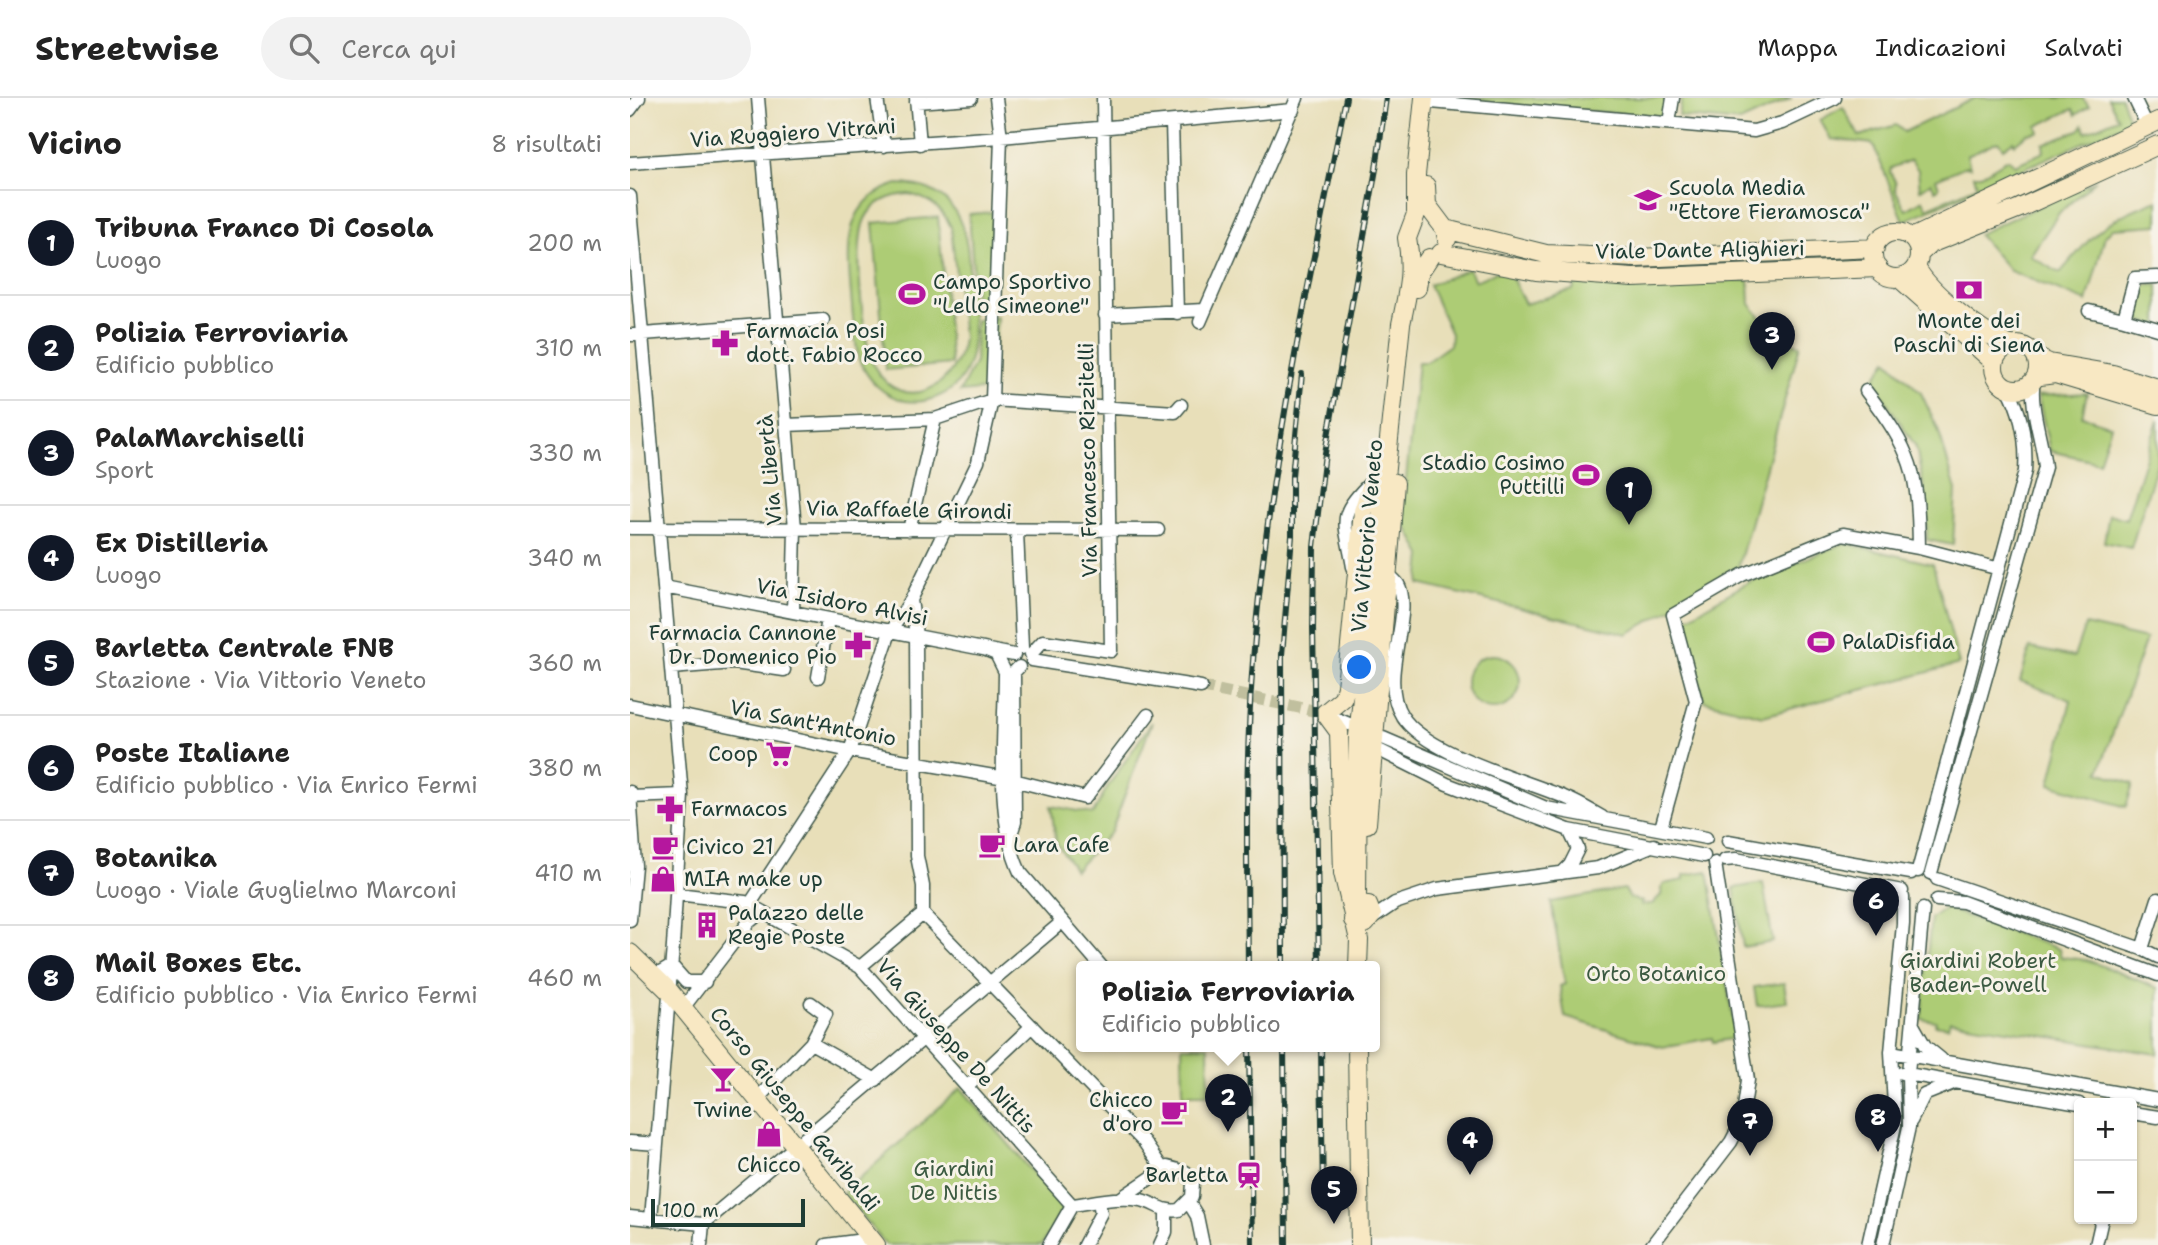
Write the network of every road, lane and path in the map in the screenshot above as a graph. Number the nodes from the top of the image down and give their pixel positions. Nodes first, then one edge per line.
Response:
1 (639, 98) edge
2 (758, 98) edge
3 (877, 98) edge
4 (971, 98) edge
5 (996, 98) edge
6 (1103, 98) edge
7 (1673, 98) edge
8 (1835, 98) edge
9 (2134, 98) edge
10 (953, 99) edge
11 (1427, 99) edge
12 (916, 100) edge
13 (1295, 104) edge
14 (630, 110) edge
15 (1172, 122) junction
16 (1669, 122) junction
17 (2152, 125) edge
18 (1103, 129) junction
19 (1001, 137) junction
20 (920, 144) junction
21 (884, 146) junction
22 (2156, 146) edge
23 (763, 154) junction
24 (630, 163) edge
25 (630, 196) edge
26 (1441, 224) junction
27 (1411, 226) junction
28 (1875, 248) junction
29 (1411, 251) junction
30 (1916, 253) junction
31 (1435, 255) junction
32 (1878, 268) junction
33 (2158, 277) edge
34 (1899, 278) junction
35 (2089, 310) dead end
36 (1177, 313) junction
37 (1105, 315) junction
38 (2124, 318) junction
39 (823, 320) dead end
40 (776, 325) junction
41 (2158, 329) edge
42 (636, 335) edge
43 (2010, 345) junction
44 (2036, 357) junction
45 (1994, 362) junction
46 (2035, 377) junction
47 (2008, 388) junction
48 (2158, 388) edge
49 (1866, 391) dead end
50 (992, 400) junction
51 (1181, 405) dead end
52 (2158, 405) edge
53 (1106, 408) junction
54 (935, 419) junction
55 (786, 425) junction
56 (1385, 468) junction
57 (630, 528) edge
58 (659, 528) junction
59 (795, 528) junction
60 (908, 530) junction
61 (1158, 530) dead end
62 (942, 531) junction
63 (1017, 531) junction
64 (1109, 531) junction
65 (1919, 548) junction
66 (1997, 569) junction
67 (1386, 572) junction
68 (2016, 574) junction
69 (664, 587) junction
70 (911, 600) junction
71 (793, 612) junction
72 (828, 620) junction
73 (890, 632) junction
74 (916, 635) junction
75 (984, 649) junction
76 (1024, 657) junction
77 (671, 668) junction
78 (784, 670) dead end
79 (818, 677) dead end
80 (1201, 687) tunnel mouth
81 (630, 705) edge
82 (674, 714) junction
83 (1148, 715) dead end
84 (1330, 716) junction
85 (1348, 728) dead end
86 (850, 751) junction
87 (916, 763) junction
88 (1008, 775) junction
89 (630, 792) edge
90 (682, 794) junction
91 (630, 797) edge
92 (1602, 817) junction
93 (1661, 828) junction
94 (1569, 830) junction
95 (1706, 838) junction
96 (1728, 841) junction
97 (1654, 845) junction
98 (1714, 859) junction
99 (1914, 872) junction
100 (1562, 873) junction
101 (1934, 876) junction
102 (677, 894) junction
103 (1902, 894) junction
104 (2158, 899) edge
105 (1937, 900) junction
106 (748, 903) junction
107 (1923, 909) junction
108 (762, 912) junction
109 (1362, 913) junction
110 (923, 914) junction
111 (630, 920) edge
112 (749, 922) junction
113 (1062, 922) junction
114 (2146, 952) edge
115 (630, 953) edge
116 (1097, 961) edge
117 (1358, 961) edge
118 (672, 966) junction
119 (860, 967) junction
120 (2136, 967) junction
121 (2158, 975) edge
122 (655, 976) junction
123 (705, 982) junction
124 (989, 983) junction
125 (670, 992) junction
126 (811, 1003) dead end
127 (683, 1009) junction
128 (1912, 1024) junction
129 (1031, 1026) junction
130 (923, 1040) junction
131 (811, 1043) junction
132 (1357, 1052) edge
133 (1891, 1052) junction
134 (1910, 1055) junction
135 (1944, 1061) junction
136 (1891, 1072) junction
137 (1908, 1073) junction
138 (876, 1080) junction
139 (1958, 1082) junction
140 (967, 1087) junction
141 (2118, 1098) edge
142 (757, 1099) junction
143 (2137, 1100) edge
144 (2158, 1100) edge
145 (2074, 1103) edge
146 (2137, 1114) edge
147 (2158, 1117) edge
148 (1909, 1127) junction
149 (630, 1142) edge
150 (657, 1144) junction
151 (796, 1147) junction
152 (1162, 1168) junction
153 (1151, 1181) junction
154 (1880, 1191) junction
155 (1894, 1195) junction
156 (1121, 1198) junction
157 (1099, 1201) junction
158 (1189, 1203) junction
159 (1072, 1205) junction
160 (1160, 1207) junction
161 (630, 1217) edge
162 (651, 1219) junction
163 (703, 1224) junction
164 (2101, 1224) edge
165 (874, 1242) edge
166 (701, 1245) edge
167 (826, 1245) edge
168 (1049, 1245) edge
169 (1084, 1245) edge
170 (1160, 1245) edge
171 (1203, 1245) edge
172 (1360, 1245) edge
173 (1652, 1245) edge
174 (1868, 1245) edge
175 (1883, 1245) edge
176 (2096, 1245) edge

1 - 14 street
2 - 23 street, Via Libertà
3 - 21 street
4 - 10 street
5 - 19 street
6 - 18 street, Via Francesco Rizzitelli
7 - 16 street
8 - 16 street
9 - 17 street
10 - 12 street
11 - 16 street
11 - 26 street, Via Vittorio Veneto
11 - 27 street, Via Vittorio Veneto
12 - 20 street
13 - 15 street, Via Ruggiero Vitrani
13 - 36 street
15 - 18 street, Via Ruggiero Vitrani
15 - 36 street
17 - 22 street, Viale Dante Alighieri
17 - 30 street, Viale Dante Alighieri
18 - 19 street, Via Ruggiero Vitrani
18 - 37 street, Via Francesco Rizzitelli
19 - 20 street, Via Ruggiero Vitrani
19 - 50 street
20 - 21 street, Via Ruggiero Vitrani
21 - 23 street, Via Ruggiero Vitrani
22 - 30 street, Viale Dante Alighieri
23 - 24 street, Via Ruggiero Vitrani
23 - 40 street, Via Libertà
25 - 42 street
26 - 27 street
26 - 28 street, Viale Dante Alighieri
26 - 31 street, Via Vittorio Veneto
27 - 29 street, Via Vittorio Veneto
28 - 30 street, Viale Dante Alighieri
28 - 32 street
29 - 31 street
29 - 56 street, Via Vittorio Veneto
30 - 34 street, Viale Dante Alighieri
30 - 43 street
31 - 32 street, Viale Dante Alighieri
31 - 67 street, Via Vittorio Veneto
32 - 34 street, Viale Dante Alighieri
33 - 38 street
34 - 45 street
35 - 38 street
36 - 37 street
37 - 53 street, Via Francesco Rizzitelli
38 - 41 street
39 - 40 street
40 - 42 street
40 - 55 street, Via Libertà
42 - 58 street
43 - 44 street
43 - 45 street
44 - 46 street
44 - 48 street
45 - 47 street
46 - 47 street
46 - 52 street
46 - 68 street
47 - 66 street
49 - 65 street
50 - 53 street
50 - 54 street
50 - 62 street
51 - 53 street
53 - 64 street, Via Francesco Rizzitelli
54 - 55 street
54 - 60 street
55 - 59 street, Via Libertà
56 - 84 street
56 - 109 street, Via Vittorio Veneto
57 - 58 street, Via Raffaele Girondi
58 - 59 street, Via Raffaele Girondi
58 - 69 street
59 - 60 street, Via Raffaele Girondi
59 - 71 street, Via Libertà
60 - 62 street, Via Raffaele Girondi
61 - 64 street, Via Raffaele Girondi
62 - 63 street, Via Raffaele Girondi
62 - 70 street
63 - 64 street, Via Raffaele Girondi
63 - 76 street
64 - 76 street, Via Francesco Rizzitelli
65 - 66 street
65 - 93 street
66 - 68 street
66 - 99 street
67 - 92 street
67 - 109 street, Via Vittorio Veneto
68 - 101 street
69 - 71 street, Via Isidoro Alvisi
69 - 77 street
70 - 73 street
70 - 74 street
71 - 72 street, Via Isidoro Alvisi
72 - 73 street, Via Isidoro Alvisi
72 - 79 street
73 - 74 street, Via Isidoro Alvisi
73 - 86 street
74 - 75 street, Via Isidoro Alvisi
74 - 87 street
75 - 76 street, Via Isidoro Alvisi
75 - 88 street
76 - 80 street, Via Isidoro Alvisi
76 - 88 street
77 - 78 street
77 - 82 street
81 - 82 street, Via Sant'Antonio
82 - 86 street, Via Sant'Antonio
82 - 90 street
83 - 88 street, Via Sant'Antonio
84 - 85 street
84 - 109 street
86 - 87 street, Via Sant'Antonio
86 - 106 street
87 - 88 street, Via Sant'Antonio
87 - 110 street
88 - 113 street
89 - 91 street
90 - 91 street
90 - 102 street
91 - 111 street
92 - 93 street
92 - 94 street
93 - 95 street
94 - 97 street
94 - 100 street
95 - 96 street
95 - 98 street
96 - 98 street
96 - 99 street
97 - 98 street
97 - 100 street
98 - 103 street
98 - 173 street
99 - 101 street
99 - 103 street
100 - 109 street
101 - 105 street
101 - 114 street
102 - 106 street, Via Giuseppe De Nittis
102 - 118 street
103 - 107 street
103 - 133 street
104 - 114 street
105 - 107 street
105 - 120 street
106 - 108 street, Via Giuseppe De Nittis
106 - 112 street
107 - 128 street
108 - 112 street
108 - 119 street, Via Giuseppe De Nittis
109 - 117 street, Via Vittorio Veneto
110 - 119 street
110 - 124 street
112 - 123 street
113 - 116 street
113 - 124 street
114 - 120 street
115 - 122 street
118 - 122 street
118 - 123 street
118 - 125 street
119 - 130 street, Via Giuseppe De Nittis
120 - 121 street
122 - 125 street, Corso Giuseppe Garibaldi
123 - 125 street
123 - 127 street
124 - 129 street
124 - 130 street
125 - 127 street, Corso Giuseppe Garibaldi
125 - 150 street
126 - 131 street
127 - 142 street, Corso Giuseppe Garibaldi
128 - 134 street
128 - 135 street
129 - 140 street
129 - 152 street
130 - 138 street
130 - 140 street, Via Giuseppe De Nittis
131 - 138 street
131 - 142 street
132 - 172 street
133 - 134 street
133 - 136 street
134 - 135 street
134 - 137 street
135 - 141 street
136 - 137 street
136 - 154 street
137 - 139 street
137 - 148 street
138 - 151 street
139 - 145 street
139 - 148 street
140 - 159 street, Via Giuseppe De Nittis
142 - 151 street, Corso Giuseppe Garibaldi
143 - 144 street
146 - 147 street
148 - 155 street
149 - 150 street
150 - 162 street
151 - 163 street
151 - 165 street, Corso Giuseppe Garibaldi
152 - 153 street
152 - 158 street
153 - 156 street
153 - 160 street
154 - 155 street
154 - 174 street
155 - 175 street
156 - 157 street
156 - 160 street
157 - 159 street
157 - 169 street
158 - 160 street
158 - 171 street
159 - 168 street
160 - 170 street
161 - 162 street
162 - 163 street
163 - 166 street
164 - 176 street
165 - 167 street

